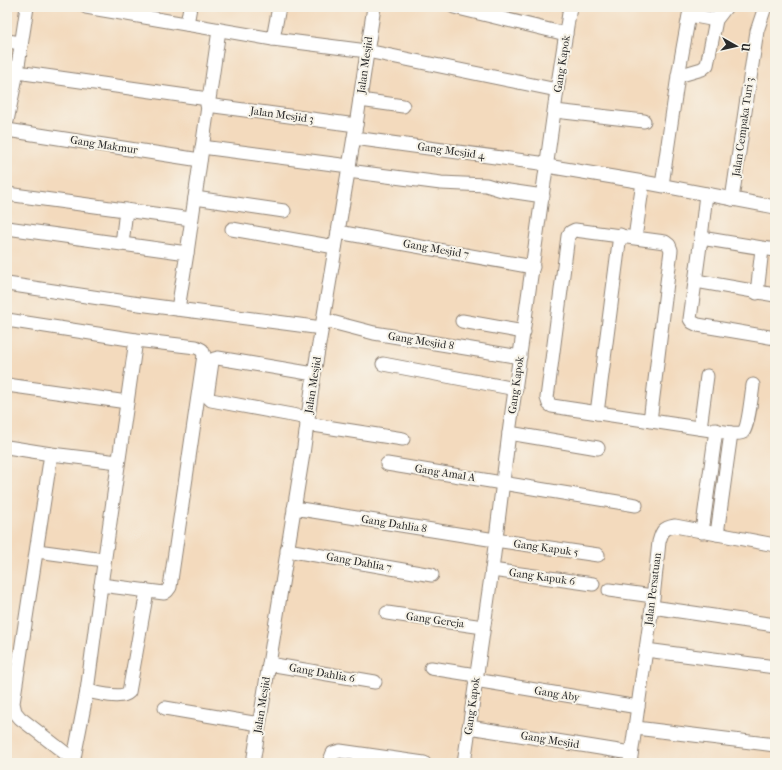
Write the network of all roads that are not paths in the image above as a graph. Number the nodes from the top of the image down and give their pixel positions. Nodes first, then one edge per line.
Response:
1 (27, 7) edge
2 (90, 7) edge
3 (190, 7) edge
4 (279, 7) edge
5 (374, 7) edge
6 (454, 7) edge
7 (570, 7) edge
8 (726, 7) edge
9 (765, 7) edge
10 (690, 11) edge
11 (141, 12) edge
12 (716, 20) junction
13 (187, 24) junction
14 (219, 30) junction
15 (566, 34) junction
16 (273, 39) junction
17 (7, 41) edge
18 (21, 43) junction
19 (367, 52) junction
20 (17, 72) junction
21 (678, 76) junction
22 (557, 90) junction
23 (360, 100) junction
24 (208, 102) junction
25 (403, 106) dead end
26 (555, 111) junction
27 (7, 121) edge
28 (644, 121) dead end
29 (7, 130) edge
30 (355, 132) junction
31 (202, 147) junction
32 (200, 160) junction
33 (547, 165) junction
34 (349, 169) junction
35 (643, 182) junction
36 (662, 186) junction
37 (7, 194) edge
38 (706, 194) junction
39 (543, 196) junction
40 (195, 198) junction
41 (732, 199) junction
42 (775, 204) edge
43 (126, 210) junction
44 (284, 211) dead end
45 (192, 220) junction
46 (7, 228) edge
47 (232, 229) dead end
48 (636, 231) dead end
49 (338, 232) junction
50 (620, 235) junction
51 (702, 238) junction
52 (122, 244) junction
53 (335, 247) junction
54 (769, 249) edge
55 (187, 253) junction
56 (533, 267) junction
57 (696, 282) junction
58 (7, 284) edge
59 (757, 293) junction
60 (775, 295) edge
61 (178, 309) junction
62 (7, 320) edge
63 (462, 321) dead end
64 (323, 324) junction
65 (524, 332) junction
66 (775, 338) edge
67 (136, 340) junction
68 (520, 357) junction
69 (383, 364) dead end
70 (314, 374) junction
71 (707, 376) dead end
72 (7, 384) edge
73 (753, 385) dead end
74 (516, 389) junction
75 (127, 402) junction
76 (597, 413) junction
77 (307, 421) junction
78 (650, 421) junction
79 (700, 428) junction
80 (716, 430) junction
81 (510, 432) junction
82 (731, 433) junction
83 (403, 439) dead end
84 (7, 447) edge
85 (598, 448) dead end
86 (51, 454) junction
87 (118, 462) junction
88 (387, 464) dead end
89 (709, 480) junction
90 (503, 482) junction
91 (724, 482) junction
92 (636, 505) dead end
93 (294, 508) junction
94 (702, 532) junction
95 (717, 534) junction
96 (495, 540) junction
97 (775, 545) edge
98 (287, 550) junction
99 (37, 551) junction
100 (598, 555) dead end
101 (104, 560) junction
102 (492, 570) junction
103 (432, 575) dead end
104 (593, 584) dead end
105 (101, 585) junction
106 (609, 590) dead end
107 (147, 591) junction
108 (652, 602) junction
109 (387, 613) dead end
110 (775, 625) edge
111 (483, 626) junction
112 (646, 650) junction
113 (269, 664) junction
114 (775, 667) edge
115 (431, 668) dead end
116 (476, 678) junction
117 (375, 682) dead end
118 (87, 691) junction
119 (638, 707) junction
120 (165, 708) dead end
121 (259, 724) junction
122 (469, 727) junction
123 (636, 728) junction
124 (775, 745) edge
125 (630, 758) edge
126 (74, 762) edge
127 (253, 763) edge
128 (329, 763) edge
129 (424, 763) edge
130 (464, 763) edge

1 - 18 street
2 - 11 street
3 - 13 street
4 - 16 street
5 - 19 street, Jalan Mesjid
6 - 15 street
7 - 15 street, Gang Kapok
8 - 12 street
9 - 41 street, Jalan Cempaka Turi 3
10 - 12 street
10 - 21 street
11 - 13 street
12 - 21 street
13 - 14 street
14 - 16 street
14 - 24 street
15 - 22 street, Gang Kapok
16 - 19 street
17 - 18 street
18 - 20 street
19 - 22 street
19 - 23 street, Jalan Mesjid
20 - 24 street, Jalan Mesjid 3
20 - 27 street
21 - 36 street
22 - 26 street, Gang Kapok
23 - 25 street
23 - 30 street, Jalan Mesjid
24 - 30 street, Jalan Mesjid 3
24 - 31 street
26 - 28 street
26 - 33 street, Gang Kapok
29 - 32 street, Gang Makmur
30 - 33 street, Gang Mesjid 4
30 - 34 street, Jalan Mesjid
31 - 32 street
31 - 34 street
32 - 40 street
33 - 35 street, Gang Mesjid 4
33 - 39 street, Gang Kapok
34 - 39 street
34 - 49 street, Jalan Mesjid
35 - 36 street, Gang Mesjid 4
35 - 48 street
36 - 38 street, Gang Mesjid 4
37 - 43 street
38 - 41 street, Gang Mesjid 4
38 - 51 street
39 - 56 street, Gang Kapok
40 - 44 street
40 - 45 street
41 - 42 street, Gang Mesjid 4
43 - 45 street
43 - 52 street
45 - 55 street
46 - 52 street
47 - 53 street
49 - 53 street, Jalan Mesjid
49 - 56 street, Gang Mesjid 7
50 - 76 street
50 - 76 street
50 - 78 street
51 - 54 street
51 - 57 street
52 - 55 street
53 - 64 street, Jalan Mesjid
54 - 59 street
55 - 61 street
56 - 65 street, Gang Kapok
57 - 59 street
57 - 66 street
58 - 61 street, Gang Mesjid 8
59 - 60 street
61 - 64 street, Gang Mesjid 8
62 - 67 street
63 - 65 street
64 - 68 street, Gang Mesjid 8
64 - 70 street, Jalan Mesjid
65 - 68 street, Gang Kapok
67 - 75 street
67 - 107 street
68 - 74 street, Gang Kapok
69 - 74 street
70 - 77 street, Jalan Mesjid
70 - 77 street
71 - 79 street
72 - 75 street
73 - 82 street
74 - 81 street, Gang Kapok
75 - 87 street
76 - 78 street
77 - 83 street
77 - 93 street, Jalan Mesjid
78 - 79 street
79 - 80 street
80 - 82 street
80 - 89 street
81 - 85 street
81 - 90 street, Gang Kapok
82 - 91 street
84 - 86 street
86 - 87 street
86 - 99 street
87 - 101 street
88 - 90 street, Gang Amal A
89 - 91 street
89 - 94 street
90 - 92 street, Gang Amal A
90 - 96 street, Gang Kapok
91 - 95 street
93 - 96 street, Gang Dahlia 8
93 - 98 street, Jalan Mesjid
94 - 95 street, Jalan Persatuan
94 - 108 street, Jalan Persatuan
95 - 97 street, Jalan Persatuan
96 - 100 street, Gang Kapuk 5
96 - 102 street, Gang Kapok
98 - 103 street, Gang Dahlia 7
98 - 113 street, Jalan Mesjid
99 - 101 street
99 - 126 street
101 - 105 street
102 - 104 street, Gang Kapuk 6
102 - 111 street, Gang Kapok
105 - 107 street
105 - 118 street
106 - 108 street
107 - 118 street
108 - 110 street
108 - 112 street, Jalan Persatuan
109 - 111 street, Gang Gereja
111 - 116 street, Gang Kapok
112 - 114 street
112 - 119 street, Jalan Persatuan
113 - 117 street, Gang Dahlia 6
113 - 121 street, Jalan Mesjid
115 - 116 street, Gang Aby
116 - 119 street, Gang Aby
116 - 122 street, Gang Kapok
118 - 126 street
119 - 123 street, Jalan Persatuan
120 - 121 street
121 - 127 street, Jalan Mesjid
122 - 125 street, Gang Mesjid
122 - 130 street, Gang Kapok
123 - 124 street
123 - 125 street, Jalan Persatuan
128 - 129 street

